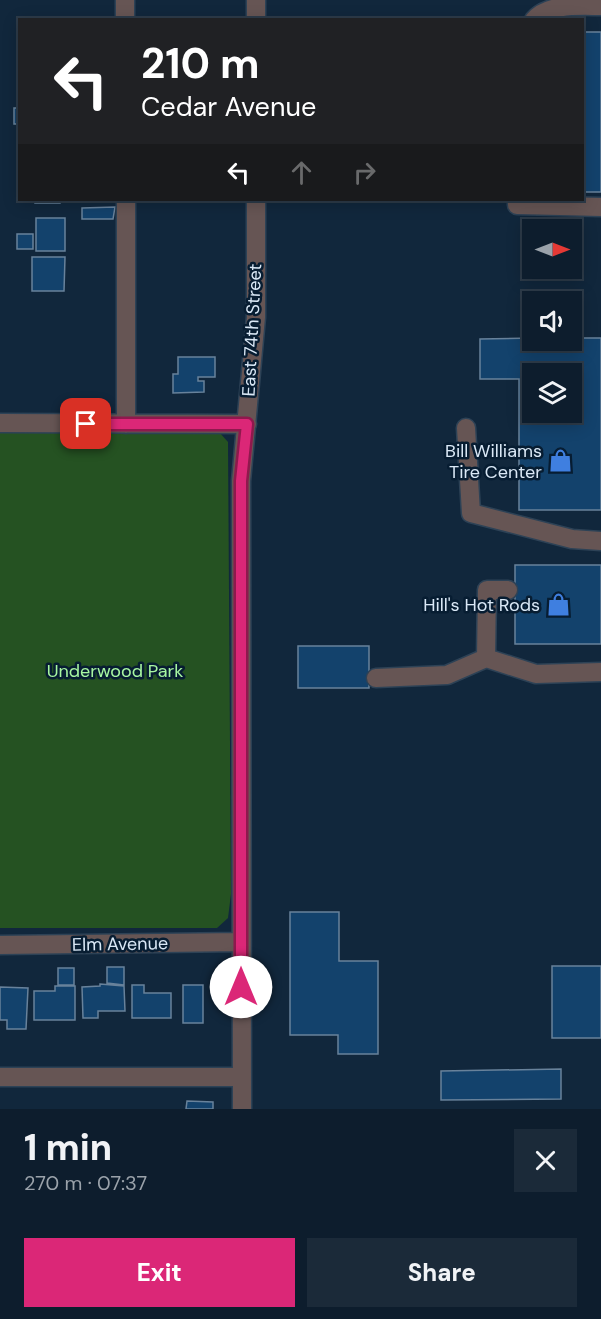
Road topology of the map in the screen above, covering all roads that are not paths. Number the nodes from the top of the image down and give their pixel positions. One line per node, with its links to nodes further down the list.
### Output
1 (125, 0): 4 (street)
2 (256, 0): 5 (street)
3 (601, 6): 6 (street)
4 (126, 18)
5 (256, 18)
6 (535, 18)
7 (126, 201): 12 (street)
8 (256, 201): 13 (street, East 74th Street)
9 (517, 201): 10 (street)
10 (601, 207)
11 (0, 423): 12 (street)
12 (126, 424): 13 (street)
13 (247, 424): 20 (street, East 74th Street)
14 (466, 428): 15 (street)
15 (601, 542)
16 (508, 590): 17 (street)
17 (486, 658): 18 (street); 19 (street)
18 (601, 672)
19 (376, 678)
20 (240, 942): 21 (street, Elm Avenue); 23 (street, East 74th Street)
21 (0, 945)
22 (0, 1077): 23 (street)
23 (242, 1077): 24 (street, East 74th Street)
24 (242, 1109)

